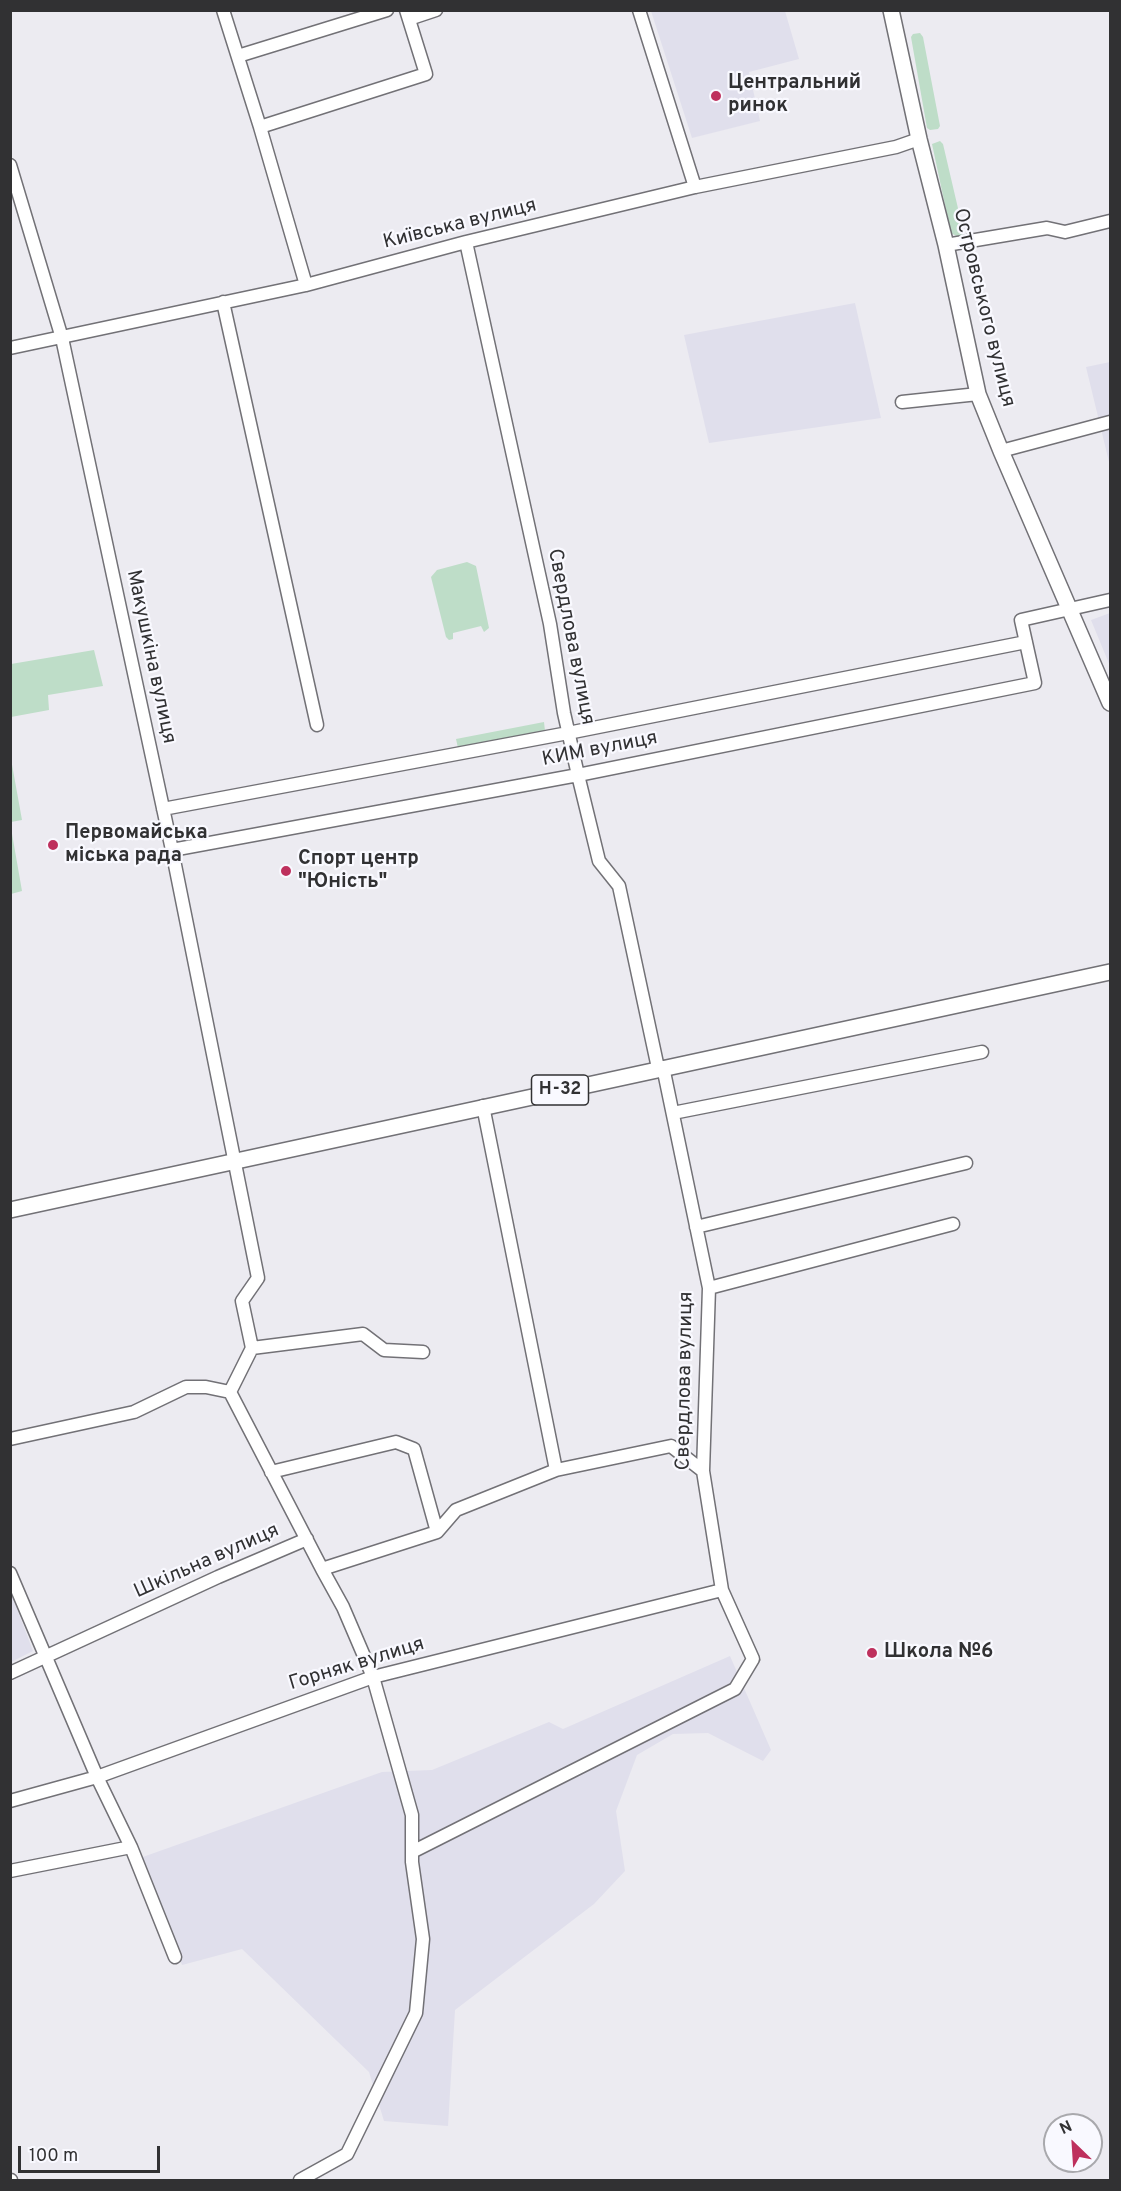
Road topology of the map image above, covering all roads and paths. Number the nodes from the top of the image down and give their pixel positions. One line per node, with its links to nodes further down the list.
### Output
1 (223, 10): 7 (street)
2 (387, 10): 7 (street)
3 (436, 10): 6 (street)
4 (639, 10): 11 (street)
5 (891, 10): 9 (main road, Островського вулиця)
6 (407, 15): 8 (street)
7 (238, 56): 8 (street)
8 (260, 128): 15 (street)
9 (919, 139): 11 (street, Київська вулиця); 14 (main road, Островського вулиця)
10 (10, 165): 17 (street, Макушкіна вулиця)
11 (695, 187): 13 (street, Київська вулиця)
12 (1110, 221): 14 (street)
13 (466, 242): 15 (street, Київська вулиця); 28 (street, Свердлова вулиця)
14 (946, 246): 19 (main road, Островського вулиця)
15 (306, 285): 16 (street, Київська вулиця)
16 (223, 302): 17 (street, Київська вулиця); 27 (street)
17 (62, 338): 18 (street, Київська вулиця); 30 (street, Макушкіна вулиця)
18 (10, 348)
19 (978, 394): 20 (street); 22 (main road, Островського вулиця)
20 (902, 402)
21 (1110, 422): 22 (street)
22 (1001, 451): 24 (main road, Островського вулиця)
23 (1110, 600): 24 (street)
24 (1071, 609): 25 (street); 26 (main road, Островського вулиця)
25 (1026, 642): 28 (street, КИМ вулиця); 29 (street, КИМ вулиця)
26 (1110, 703)
27 (317, 725)
28 (568, 733): 29 (street, Свердлова вулиця); 30 (street, КИМ вулиця)
29 (578, 775): 31 (street, КИМ вулиця); 34 (street, Свердлова вулиця)
30 (163, 809): 31 (street, Макушкіна вулиця)
31 (172, 850): 37 (street, Макушкіна вулиця)
32 (1110, 972): 34 (main road, Н-32)
33 (982, 1052): 36 (street)
34 (661, 1068): 35 (main road, Н-32); 36 (street, Свердлова вулиця)
35 (483, 1106): 37 (main road, Н-32); 47 (street)
36 (673, 1113): 41 (street, Свердлова вулиця)
37 (234, 1161): 39 (main road, Н-32); 43 (street, Макушкіна вулиця)
38 (966, 1163): 41 (street)
39 (10, 1210)
40 (952, 1224): 42 (street)
41 (696, 1227): 42 (street, Свердлова вулиця)
42 (709, 1288): 48 (street, Свердлова вулиця)
43 (252, 1348): 44 (street); 45 (street)
44 (423, 1352)
45 (230, 1392): 46 (street); 49 (street)
46 (10, 1439)
47 (556, 1470): 48 (street); 50 (street)
48 (703, 1471): 54 (street, Свердлова вулиця)
49 (271, 1472): 50 (street); 51 (street)
50 (437, 1532): 52 (street)
51 (307, 1539): 52 (street, Шкільна вулиця); 55 (street, Шкільна вулиця)
52 (322, 1569): 57 (street, Шкільна вулиця)
53 (10, 1573): 55 (street)
54 (722, 1590): 57 (street, Горняк вулиця); 61 (street, Свердлова вулиця)
55 (46, 1657): 56 (street, Шкільна вулиця); 58 (street)
56 (10, 1673)
57 (373, 1677): 58 (street, Горняк вулиця); 61 (street, Шкільна вулиця)
58 (96, 1777): 59 (street, Горняк вулиця); 60 (street)
59 (10, 1801)
60 (131, 1847): 62 (street); 63 (street)
61 (412, 1852): 64 (street, Шкільна вулиця)
62 (10, 1871)
63 (175, 1957)
64 (300, 2181)

